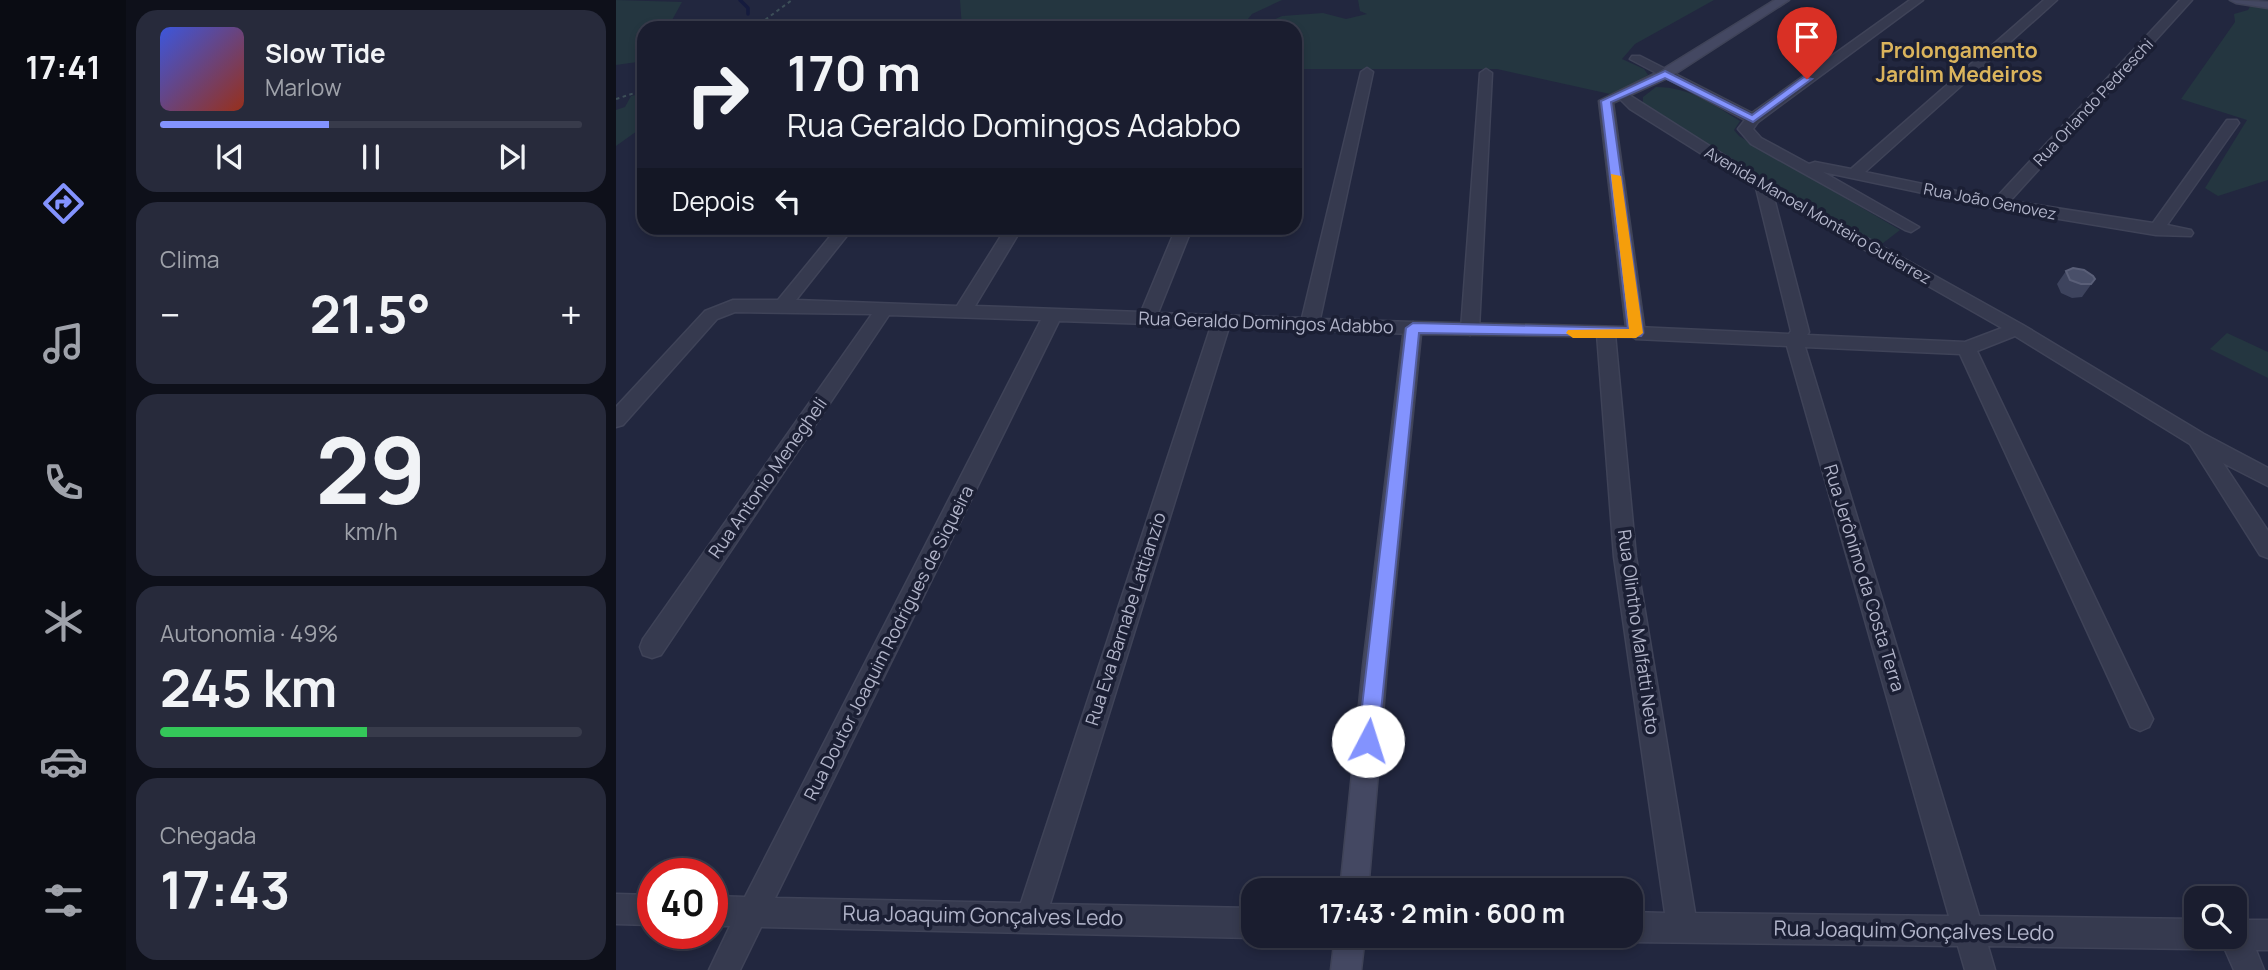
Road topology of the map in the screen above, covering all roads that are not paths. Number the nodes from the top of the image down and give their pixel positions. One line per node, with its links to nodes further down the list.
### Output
1 (1783, 0): 10 (street)
2 (1917, 0): 12 (street)
3 (2051, 0): 15 (street)
4 (2186, 0): 17 (street, Rua Orlando Pedreschi)
5 (2236, 0): 6 (street)
6 (2268, 5)
7 (1636, 59): 10 (street)
8 (1367, 72): 30 (street)
9 (1486, 73): 32 (street)
10 (1665, 74): 11 (street); 12 (street)
11 (1623, 95): 16 (street, Avenida Manoel Monteiro Gutierrez); 34 (street)
12 (1753, 119): 14 (street)
13 (2232, 123): 19 (street)
14 (1796, 163): 15 (street, Rua João Genovez); 18 (street)
15 (1854, 174): 17 (street, Rua João Genovez)
16 (1763, 186): 33 (street, Avenida Manoel Monteiro Gutierrez); 36 (street, Rua Jerônimo da Costa Terra)
17 (1999, 204): 19 (street, Rua João Genovez)
18 (1911, 227)
19 (2155, 230): 20 (street, Rua João Genovez)
20 (2185, 233)
21 (839, 235): 24 (street)
22 (1010, 235): 26 (street)
23 (1181, 235): 28 (street)
24 (783, 305): 25 (street, Rua Geraldo Domingos Adabbo); 38 (street, Rua Geraldo Domingos Adabbo)
25 (884, 309): 26 (street, Rua Geraldo Domingos Adabbo); 42 (street, Rua Antonio Menegheli)
26 (963, 311): 27 (street, Rua Geraldo Domingos Adabbo)
27 (1052, 316): 28 (street, Rua Geraldo Domingos Adabbo); 48 (street, Rua Doutor Joaquim Rodrigues de Siqueira)
28 (1147, 318): 29 (street, Rua Geraldo Domingos Adabbo)
29 (1222, 321): 30 (street, Rua Geraldo Domingos Adabbo); 49 (street, Rua Eva Barnabe Lattianzio)
30 (1310, 324): 31 (street, Rua Geraldo Domingos Adabbo)
31 (1413, 328): 32 (street, Rua Geraldo Domingos Adabbo); 44 (street)
32 (1470, 329): 35 (street, Rua Geraldo Domingos Adabbo)
33 (2017, 329): 37 (street); 39 (street, Avenida Manoel Monteiro Gutierrez)
34 (1636, 333): 35 (street, Rua Geraldo Domingos Adabbo); 36 (street, Rua Geraldo Domingos Adabbo)
35 (1606, 334): 52 (street, Rua Olintho Malfatti Neto)
36 (1794, 340): 37 (street, Rua Geraldo Domingos Adabbo); 53 (street, Rua Jerônimo da Costa Terra)
37 (1966, 348): 43 (street)
38 (616, 420)
39 (2197, 439): 40 (street, Avenida Manoel Monteiro Gutierrez); 41 (street)
40 (2268, 478)
41 (2268, 549)
42 (652, 647)
43 (2140, 719)
44 (1355, 878)
45 (616, 909): 46 (street)
46 (637, 910)
47 (728, 911): 48 (street, Rua Joaquim Gonçalves Ledo)
48 (754, 912): 49 (street, Rua Joaquim Gonçalves Ledo); 59 (street, Rua Doutor Joaquim Rodrigues de Siqueira)
49 (1031, 916): 50 (street, Rua Joaquim Gonçalves Ledo)
50 (1241, 922)
51 (1643, 927): 52 (street, Rua Joaquim Gonçalves Ledo)
52 (1682, 927): 53 (street, Rua Joaquim Gonçalves Ledo)
53 (1969, 931): 54 (street, Rua Joaquim Gonçalves Ledo); 61 (street, Rua Jerônimo da Costa Terra)
54 (2184, 934)
55 (2247, 935): 56 (street)
56 (2268, 936)
57 (1349, 948): 60 (street)
58 (2241, 949): 62 (street)
59 (724, 970)
60 (1346, 970)
61 (1980, 970)
62 (2249, 970)

